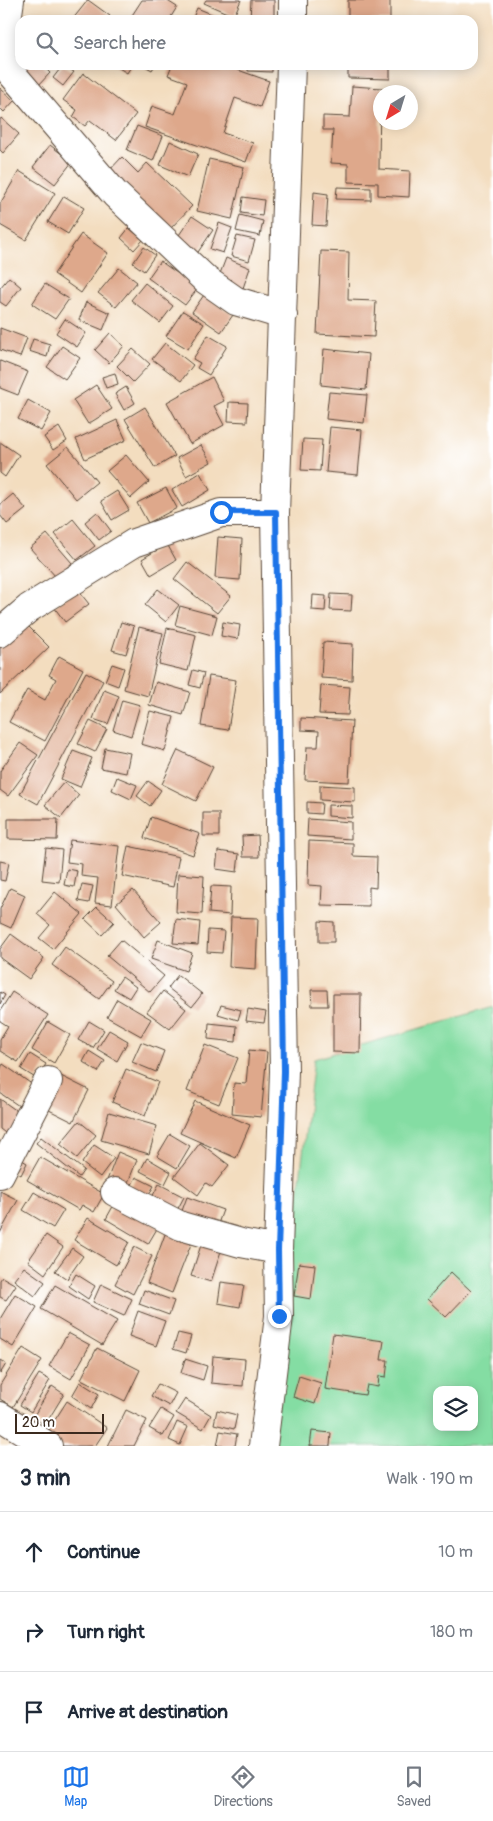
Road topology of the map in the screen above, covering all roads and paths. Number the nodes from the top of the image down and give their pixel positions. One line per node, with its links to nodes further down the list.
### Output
1 (10, 0): 4 (street)
2 (294, 0): 3 (street)
3 (293, 15)
4 (1, 61): 6 (street)
5 (291, 70): 6 (street)
6 (283, 315): 7 (street)
7 (276, 512): 8 (street); 13 (street)
8 (0, 633)
9 (48, 1081): 10 (street)
10 (8, 1140): 11 (street)
11 (0, 1174)
12 (115, 1192): 13 (street)
13 (278, 1250): 16 (street)
14 (0, 1416): 15 (street)
15 (48, 1446)
16 (263, 1446)

